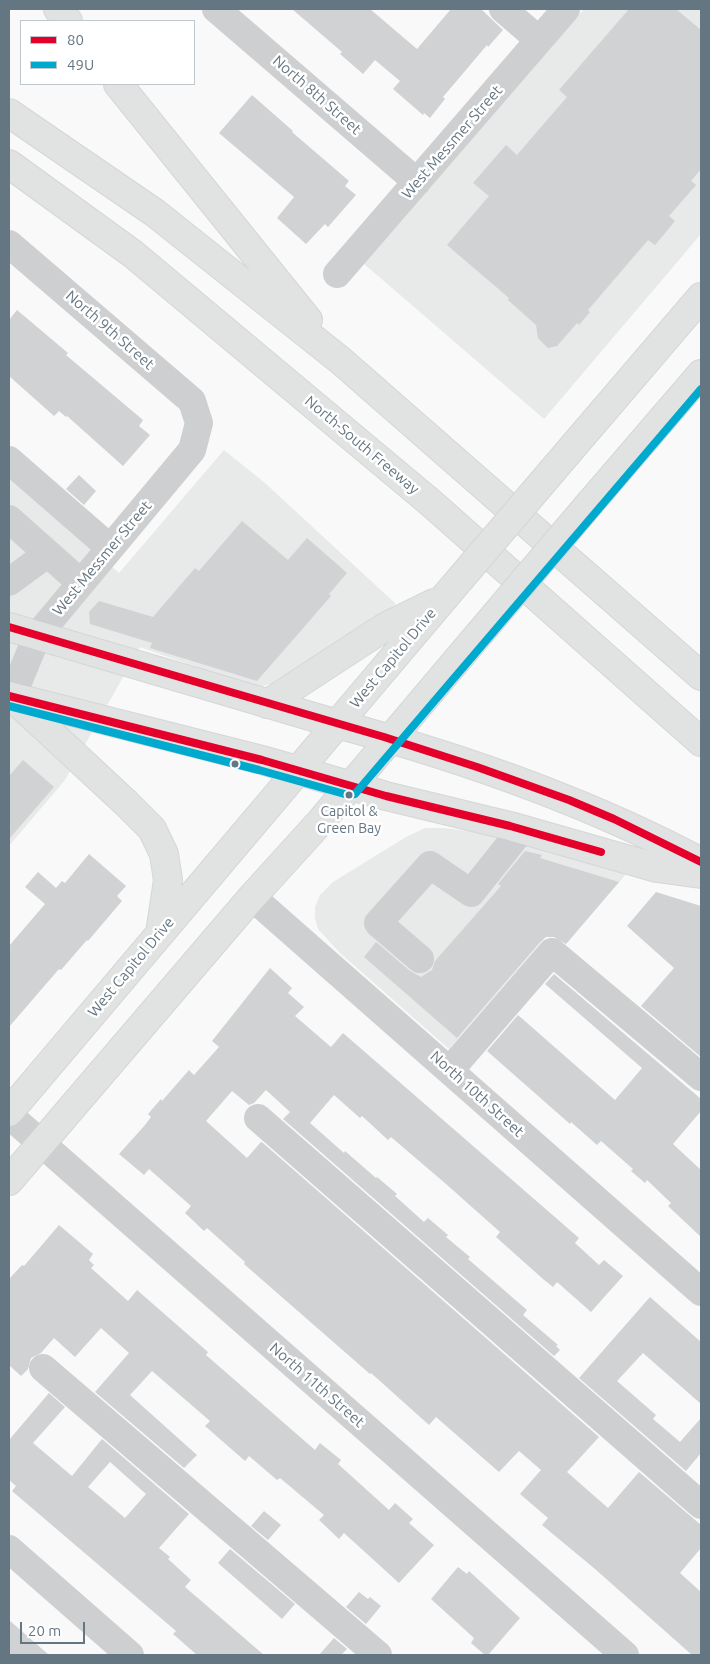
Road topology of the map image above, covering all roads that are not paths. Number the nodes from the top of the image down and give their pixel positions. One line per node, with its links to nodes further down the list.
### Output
1 (58, 9): 5 (main road)
2 (216, 9): 10 (street, North 8th Street)
3 (503, 9): 6 (street)
4 (566, 9): 6 (street, West Messmer Street)
5 (67, 20)
6 (539, 40): 10 (street, West Messmer Street)
7 (119, 85): 14 (main road)
8 (9, 113): 14 (main road)
9 (9, 164): 31 (main road, North-South Freeway)
10 (417, 182): 12 (street, West Messmer Street)
11 (9, 244): 16 (street, North 9th Street)
12 (337, 274)
13 (701, 297): 23 (main road, West Capitol Drive, bridge)
14 (340, 360): 26 (main road)
15 (701, 374): 30 (main road, bridge)
16 (199, 423): 19 (street, West Messmer Street)
17 (9, 460): 19 (street)
18 (9, 519): 20 (street)
19 (110, 548): 22 (street, West Messmer Street)
20 (47, 554): 21 (street); 22 (street)
21 (9, 582)
22 (81, 583): 25 (street, West Messmer Street)
23 (444, 598): 28 (main road); 29 (main road, West Capitol Drive)
24 (9, 627): 25 (main road)
25 (37, 636): 27 (street, West Messmer Street); 28 (main road)
26 (701, 676)
27 (10, 697): 32 (main road); 38 (main road)
28 (267, 704): 29 (main road)
29 (337, 724): 30 (main road); 32 (main road, West Capitol Drive)
30 (391, 738): 33 (main road); 35 (main road)
31 (701, 742)
32 (299, 770): 33 (main road); 38 (main road, West Capitol Drive)
33 (351, 785): 34 (main road); 37 (main road)
34 (522, 829): 36 (main road); 39 (street)
35 (701, 862)
36 (701, 874)
37 (252, 897): 40 (street, North 10th Street); 44 (main road)
38 (160, 933): 42 (main road, West Capitol Drive)
39 (420, 959)
40 (450, 1070): 41 (street); 46 (street, North 10th Street)
41 (701, 1078)
42 (9, 1114): 44 (street, North 11th Street)
43 (258, 1118): 48 (street)
44 (42, 1144): 45 (main road); 52 (street, North 11th Street)
45 (9, 1181)
46 (701, 1292)
47 (43, 1368): 51 (street)
48 (701, 1505)
49 (9, 1549): 50 (street)
50 (130, 1655)
51 (378, 1655)
52 (625, 1655)

